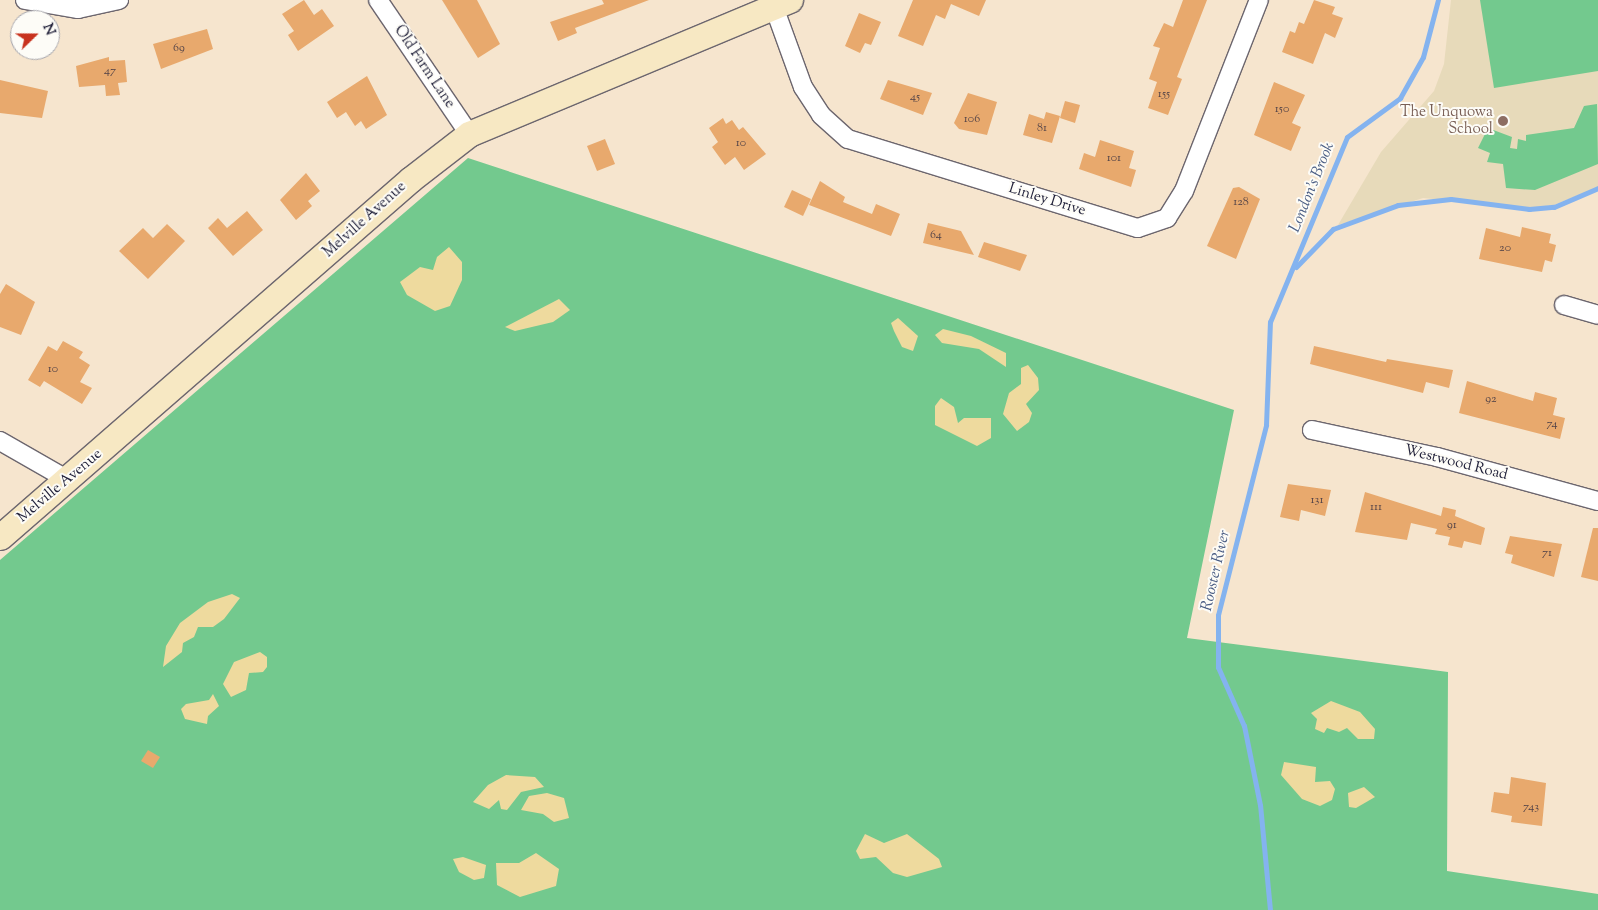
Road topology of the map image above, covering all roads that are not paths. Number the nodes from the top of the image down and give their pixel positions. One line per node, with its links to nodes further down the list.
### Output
1 (25, 0): 2 (street)
2 (119, 0)
3 (378, 0): 6 (street, Old Farm Lane)
4 (1259, 0): 5 (street, Linley Drive)
5 (782, 4): 6 (street, Melville Avenue)
6 (469, 134): 11 (street, Melville Avenue)
7 (1564, 305): 8 (street)
8 (1598, 315)
9 (1312, 430): 12 (street, Westwood Road)
10 (0, 441): 11 (street)
11 (68, 480): 13 (street, Melville Avenue)
12 (1598, 501)
13 (0, 537)

